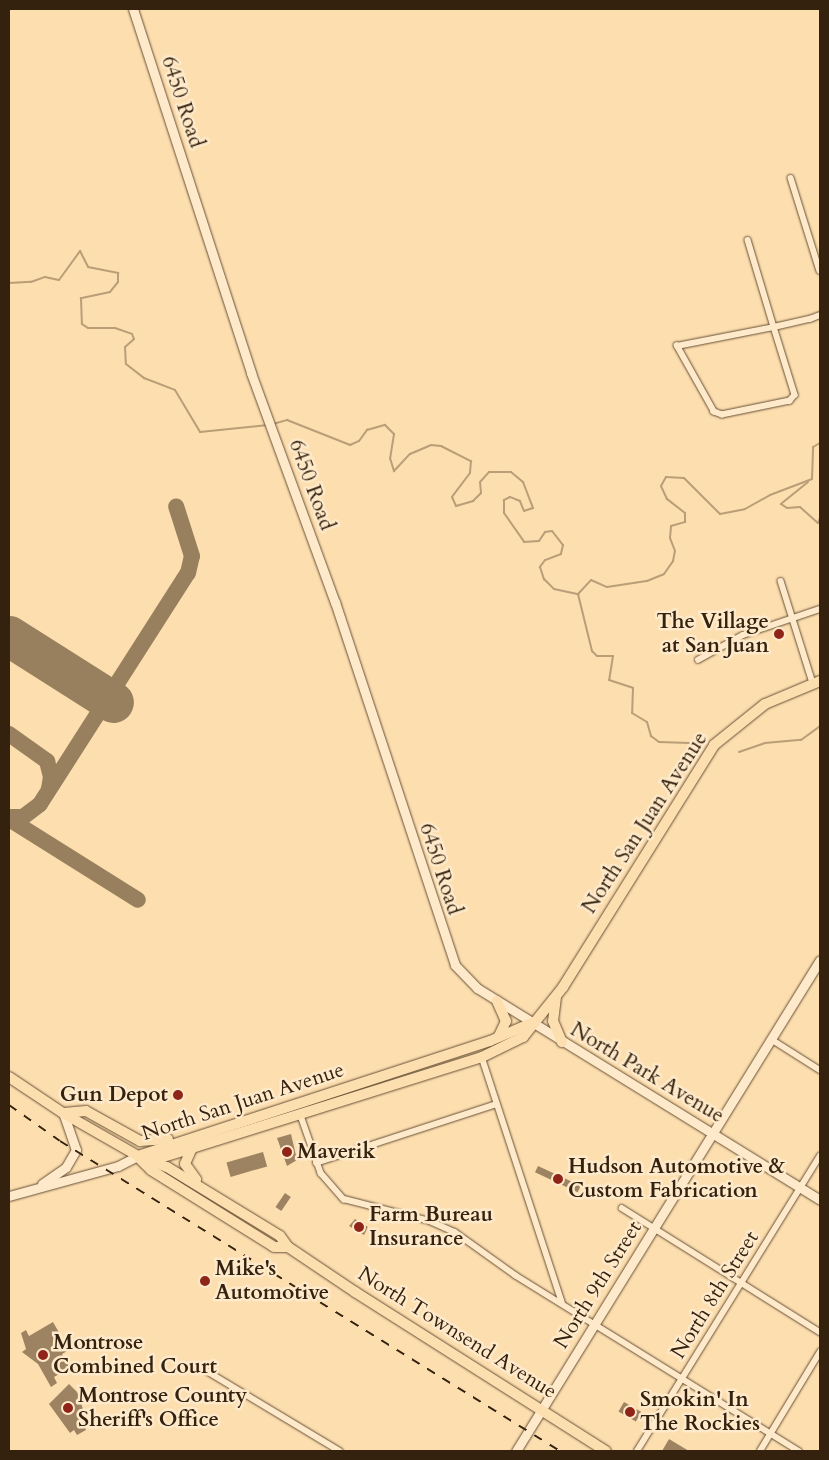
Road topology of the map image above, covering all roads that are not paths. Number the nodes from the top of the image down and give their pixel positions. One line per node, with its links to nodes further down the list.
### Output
1 (133, 9): 13 (street, 6450 Road)
2 (791, 178): 4 (street)
3 (748, 240): 6 (street)
4 (820, 271)
5 (820, 315): 6 (street)
6 (774, 327): 6 (street)
7 (781, 581): 9 (street)
8 (820, 610): 9 (street)
9 (792, 617): 10 (street); 11 (street)
10 (698, 660)
11 (817, 682): 14 (highway, North San Juan Avenue)
12 (820, 960): 18 (street, North 9th Street)
13 (458, 972): 15 (street, North Park Avenue)
14 (556, 996): 16 (highway, North San Juan Avenue); 19 (highway)
15 (497, 1001): 16 (street, North Park Avenue); 17 (highway)
16 (534, 1022): 17 (highway, North San Juan Avenue); 19 (street, North Park Avenue); 20 (highway, North San Juan Avenue)
17 (496, 1038): 26 (highway, North San Juan Avenue)
18 (771, 1040): 21 (street); 27 (street, North 9th Street)
19 (562, 1042): 27 (street, North Park Avenue)
20 (482, 1057): 23 (street); 25 (highway, North San Juan Avenue)
21 (820, 1070)
22 (9, 1077): 24 (highway, North Townsend Avenue)
23 (497, 1104): 31 (street); 41 (street)
24 (63, 1113): 26 (highway); 29 (highway, North Townsend Avenue); 32 (street)
25 (300, 1113): 28 (highway, North San Juan Avenue); 31 (street)
26 (225, 1124): 29 (highway, North San Juan Avenue)
27 (712, 1133): 33 (street, North Park Avenue); 38 (street, North 9th Street)
28 (192, 1148): 29 (highway, North San Juan Avenue); 37 (highway)
29 (138, 1156): 32 (street); 37 (highway, North Townsend Avenue); 39 (highway, North Townsend Avenue)
30 (820, 1156): 33 (street, North 8th Street)
31 (316, 1163): 41 (street)
32 (38, 1188): 34 (street)
33 (800, 1188): 35 (street, North Park Avenue); 40 (street, North 8th Street)
34 (9, 1196)
35 (820, 1200)
36 (622, 1208): 38 (street)
37 (237, 1210): 39 (highway, North Townsend Avenue)
38 (654, 1228): 40 (street); 42 (street, North 9th Street)
39 (288, 1246): 47 (highway, North Townsend Avenue)
40 (741, 1283): 43 (street); 46 (street, North 8th Street)
41 (562, 1302): 42 (street)
42 (593, 1324): 46 (street); 47 (street, North 9th Street)
43 (820, 1332)
44 (820, 1352): 48 (street)
45 (200, 1367): 49 (street)
46 (682, 1379): 48 (street); 52 (street, North 8th Street)
47 (544, 1409): 50 (street, North 9th Street); 51 (highway, North Townsend Avenue)
48 (770, 1434): 53 (street); 54 (street)
49 (340, 1451)
50 (516, 1451)
51 (606, 1451)
52 (637, 1451)
53 (760, 1451)
54 (799, 1451)

